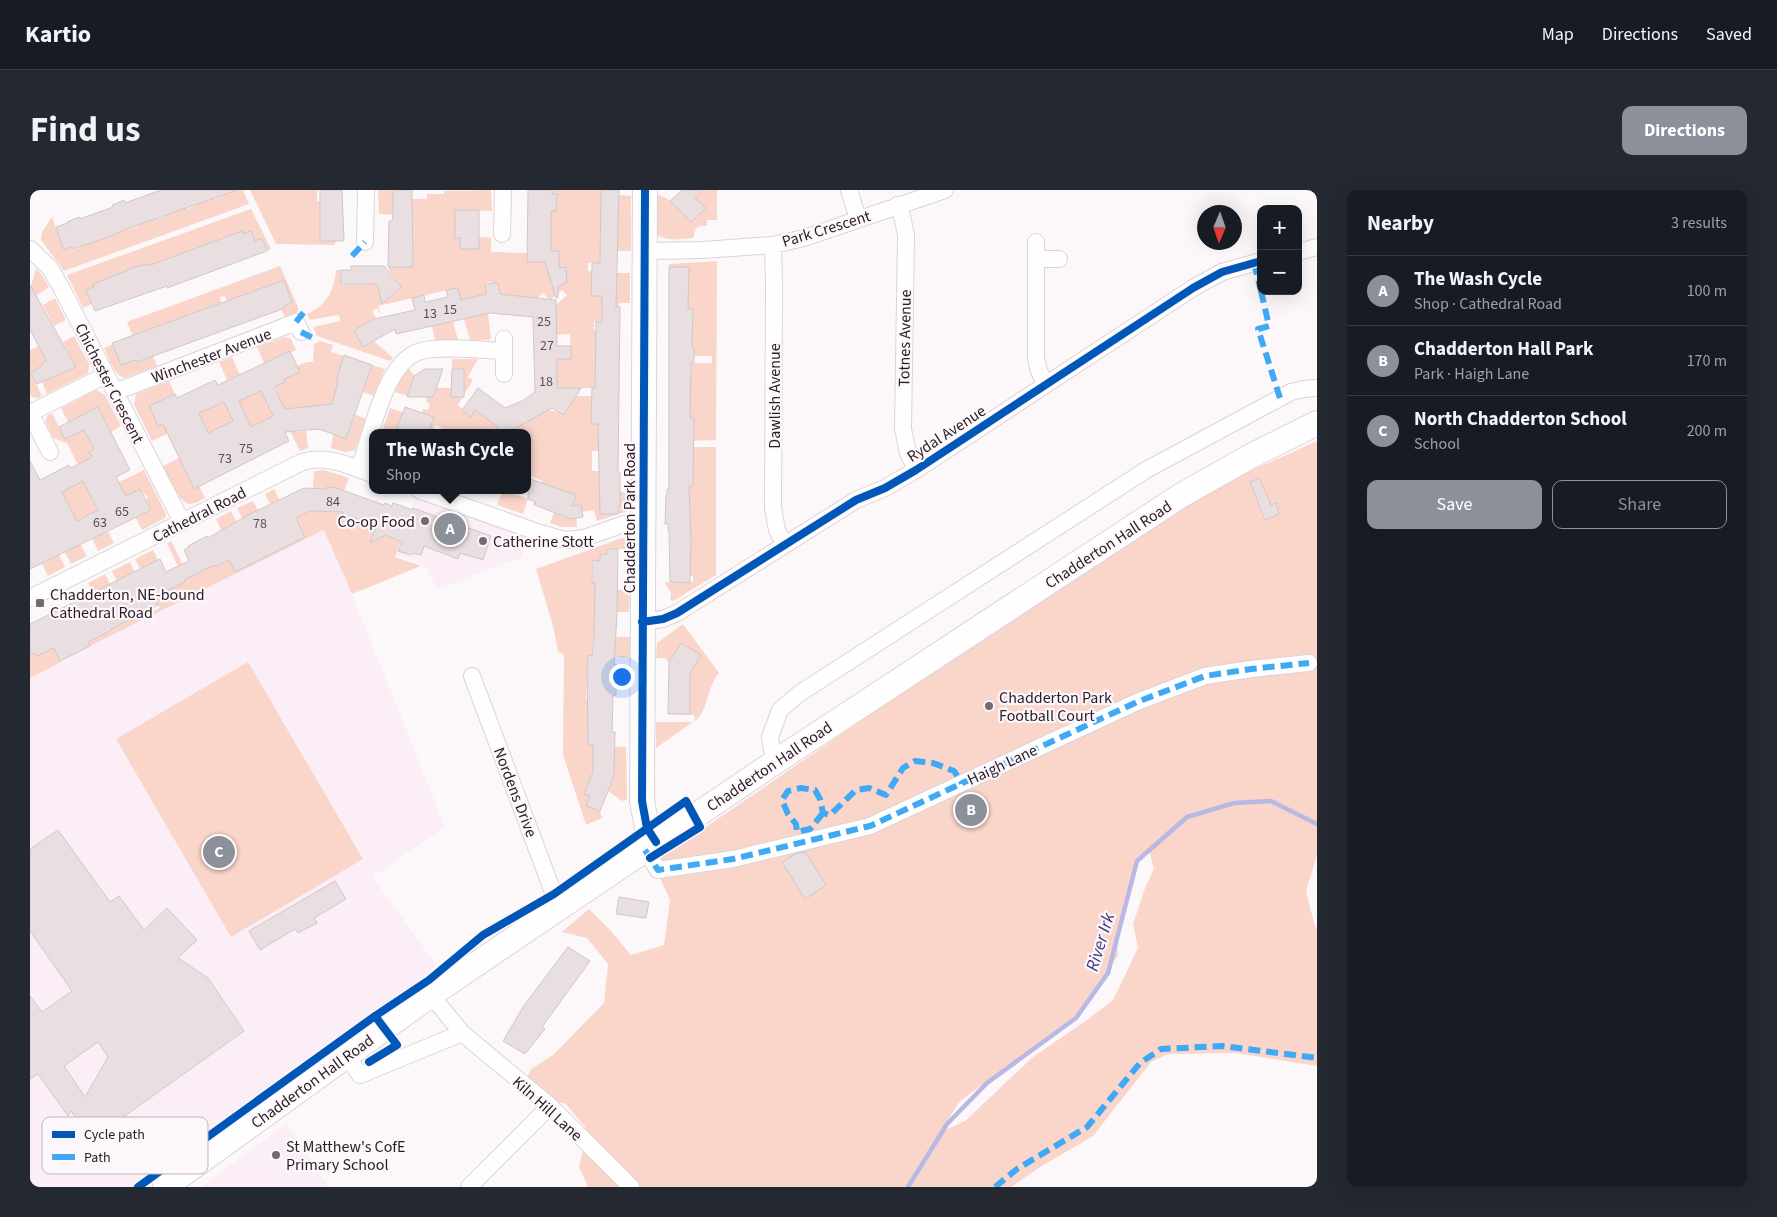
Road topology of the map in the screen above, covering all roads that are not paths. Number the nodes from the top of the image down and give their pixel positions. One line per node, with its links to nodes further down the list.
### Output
1 (366, 190): 9 (street)
2 (502, 190): 8 (street)
3 (644, 190): 13 (main road, Chadderton Park Road)
4 (849, 190): 7 (street)
5 (945, 190): 6 (street, Park Crescent)
6 (897, 205): 7 (street, Park Crescent); 28 (street, Totnes Avenue)
7 (858, 219): 10 (street, Park Crescent)
8 (502, 234)
9 (365, 242)
10 (773, 244): 13 (street, Park Crescent); 33 (street, Dawlish Avenue)
11 (1317, 247): 14 (street)
12 (30, 249): 19 (street, Chichester Crescent)
13 (645, 251): 32 (main road, Chadderton Park Road)
14 (1302, 251)
15 (1059, 259): 20 (street)
16 (1257, 262): 20 (street, Rydal Avenue)
17 (301, 332): 22 (street, Winchester Avenue)
18 (504, 374): 25 (street)
19 (106, 375): 22 (street, Chichester Crescent); 23 (street)
20 (1046, 384): 28 (street, Rydal Avenue)
21 (1317, 388): 38 (street)
22 (115, 392): 31 (street, Chichester Crescent)
23 (30, 413): 26 (street)
24 (1317, 423): 38 (main road, Chadderton Hall Road)
25 (376, 429)
26 (50, 452)
27 (369, 459): 29 (street)
28 (916, 470): 33 (street, Rydal Avenue)
29 (366, 472): 31 (street, Cathedral Road)
30 (430, 494): 32 (street)
31 (182, 522): 34 (street, Cathedral Road)
32 (643, 523): 35 (main road, Chadderton Park Road)
33 (785, 545): 35 (street, Rydal Avenue)
34 (30, 598)
35 (642, 622): 39 (main road, Chadderton Park Road)
36 (1309, 663): 39 (street, Haigh Lane)
37 (472, 676): 40 (street, Nordens Drive)
38 (778, 760): 39 (main road, Chadderton Hall Road)
39 (650, 846): 40 (main road, Chadderton Hall Road)
40 (559, 908): 41 (main road, Chadderton Hall Road)
41 (431, 995): 42 (street, Kiln Hill Lane); 43 (main road, Chadderton Hall Road)
42 (462, 1033): 43 (street); 44 (street, Kiln Hill Lane)
43 (346, 1056): 45 (main road, Chadderton Hall Road)
44 (550, 1106): 48 (street); 49 (street, Kiln Hill Lane)
45 (208, 1156)
46 (183, 1174): 47 (main road, Chadderton Hall Road)
47 (165, 1187)
48 (469, 1187)
49 (631, 1187)

